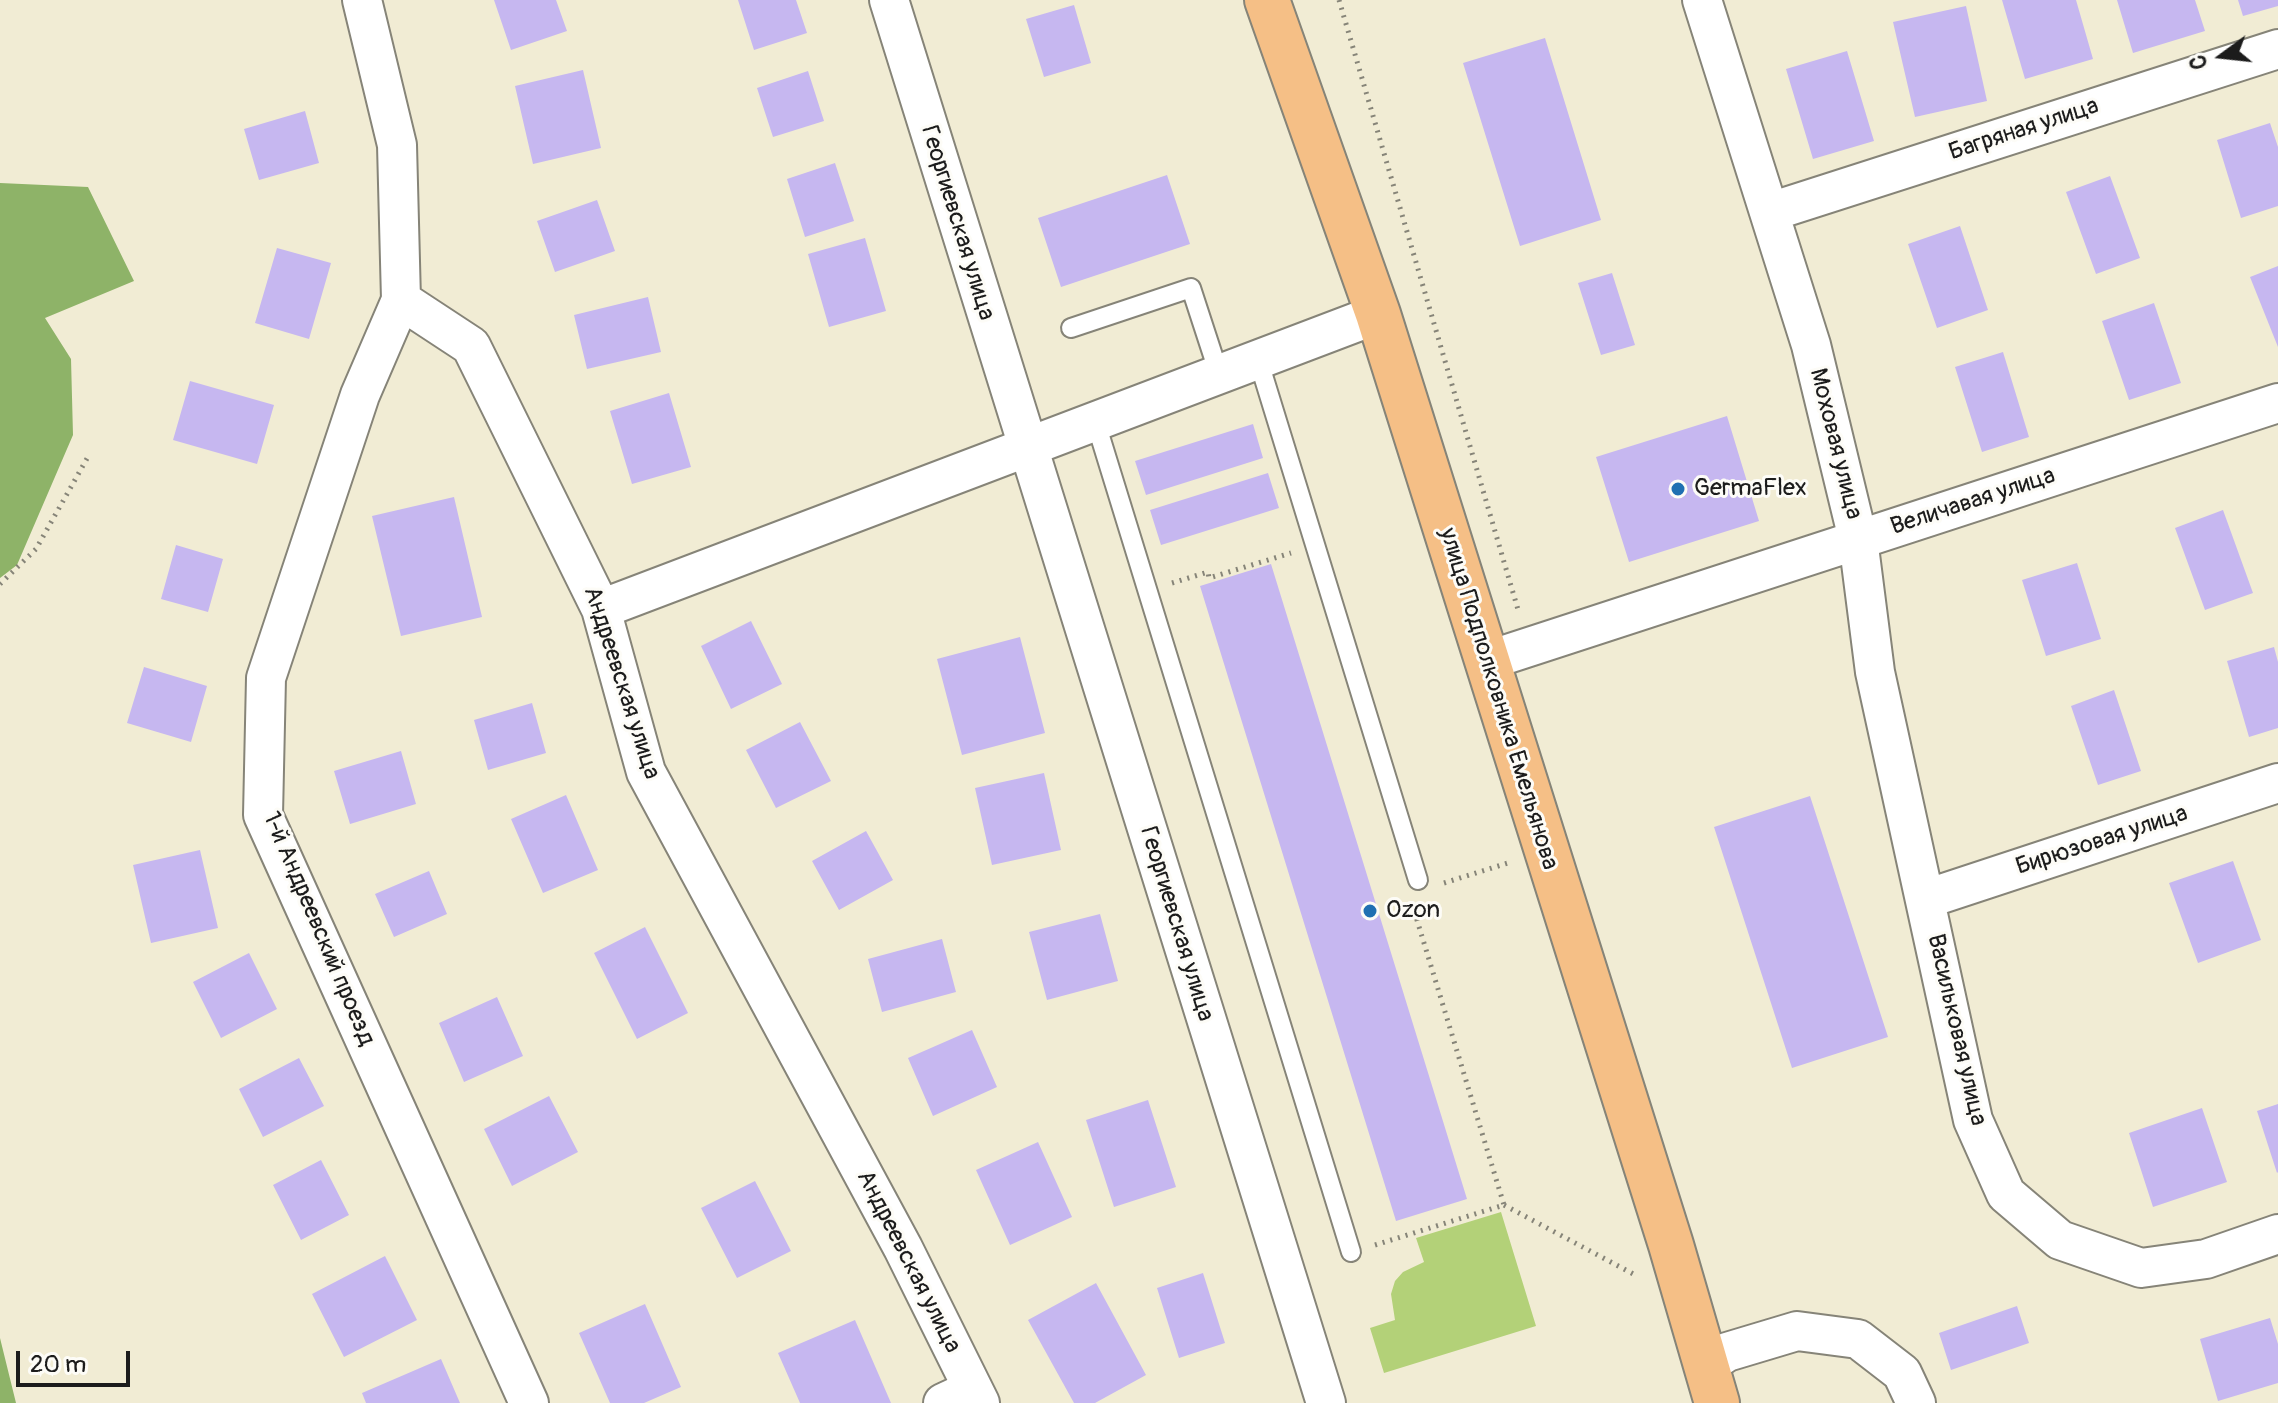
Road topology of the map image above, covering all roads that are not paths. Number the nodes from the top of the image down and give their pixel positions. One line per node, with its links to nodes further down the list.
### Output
1 (362, 0): 7 (street)
2 (889, 0): 14 (street, Георгиевская улица)
3 (1267, 0): 8 (main road, улица Подполковника Емельянова)
4 (1702, 0): 6 (street, Моховая улица)
5 (2278, 49): 6 (street, Багряная улица)
6 (1770, 212): 15 (street, Моховая улица)
7 (401, 300): 16 (street, Андреевская улица); 25 (street, 1-й Андреевский проезд)
8 (1378, 314): 10 (street); 17 (main road, улица Подполковника Емельянова)
9 (1071, 328): 11 (lane)
10 (1258, 359): 11 (street); 19 (lane)
11 (1219, 374): 13 (street)
12 (2278, 403): 15 (street, Величавая улица)
13 (1095, 420): 14 (street); 22 (lane)
14 (1026, 446): 16 (street); 26 (street, Георгиевская улица)
15 (1858, 539): 17 (street, Величавая улица); 20 (street, Моховая улица)
16 (601, 609): 24 (street, Андреевская улица)
17 (1486, 661): 23 (main road, улица Подполковника Емельянова)
18 (2278, 783): 20 (street, Бирюзовая улица)
19 (1420, 885)
20 (1926, 899): 21 (street, Васильковая улица)
21 (2278, 1234)
22 (1351, 1252)
23 (1712, 1384): 27 (street)
24 (966, 1398)
25 (529, 1403)
26 (1326, 1403)
27 (1916, 1403)

